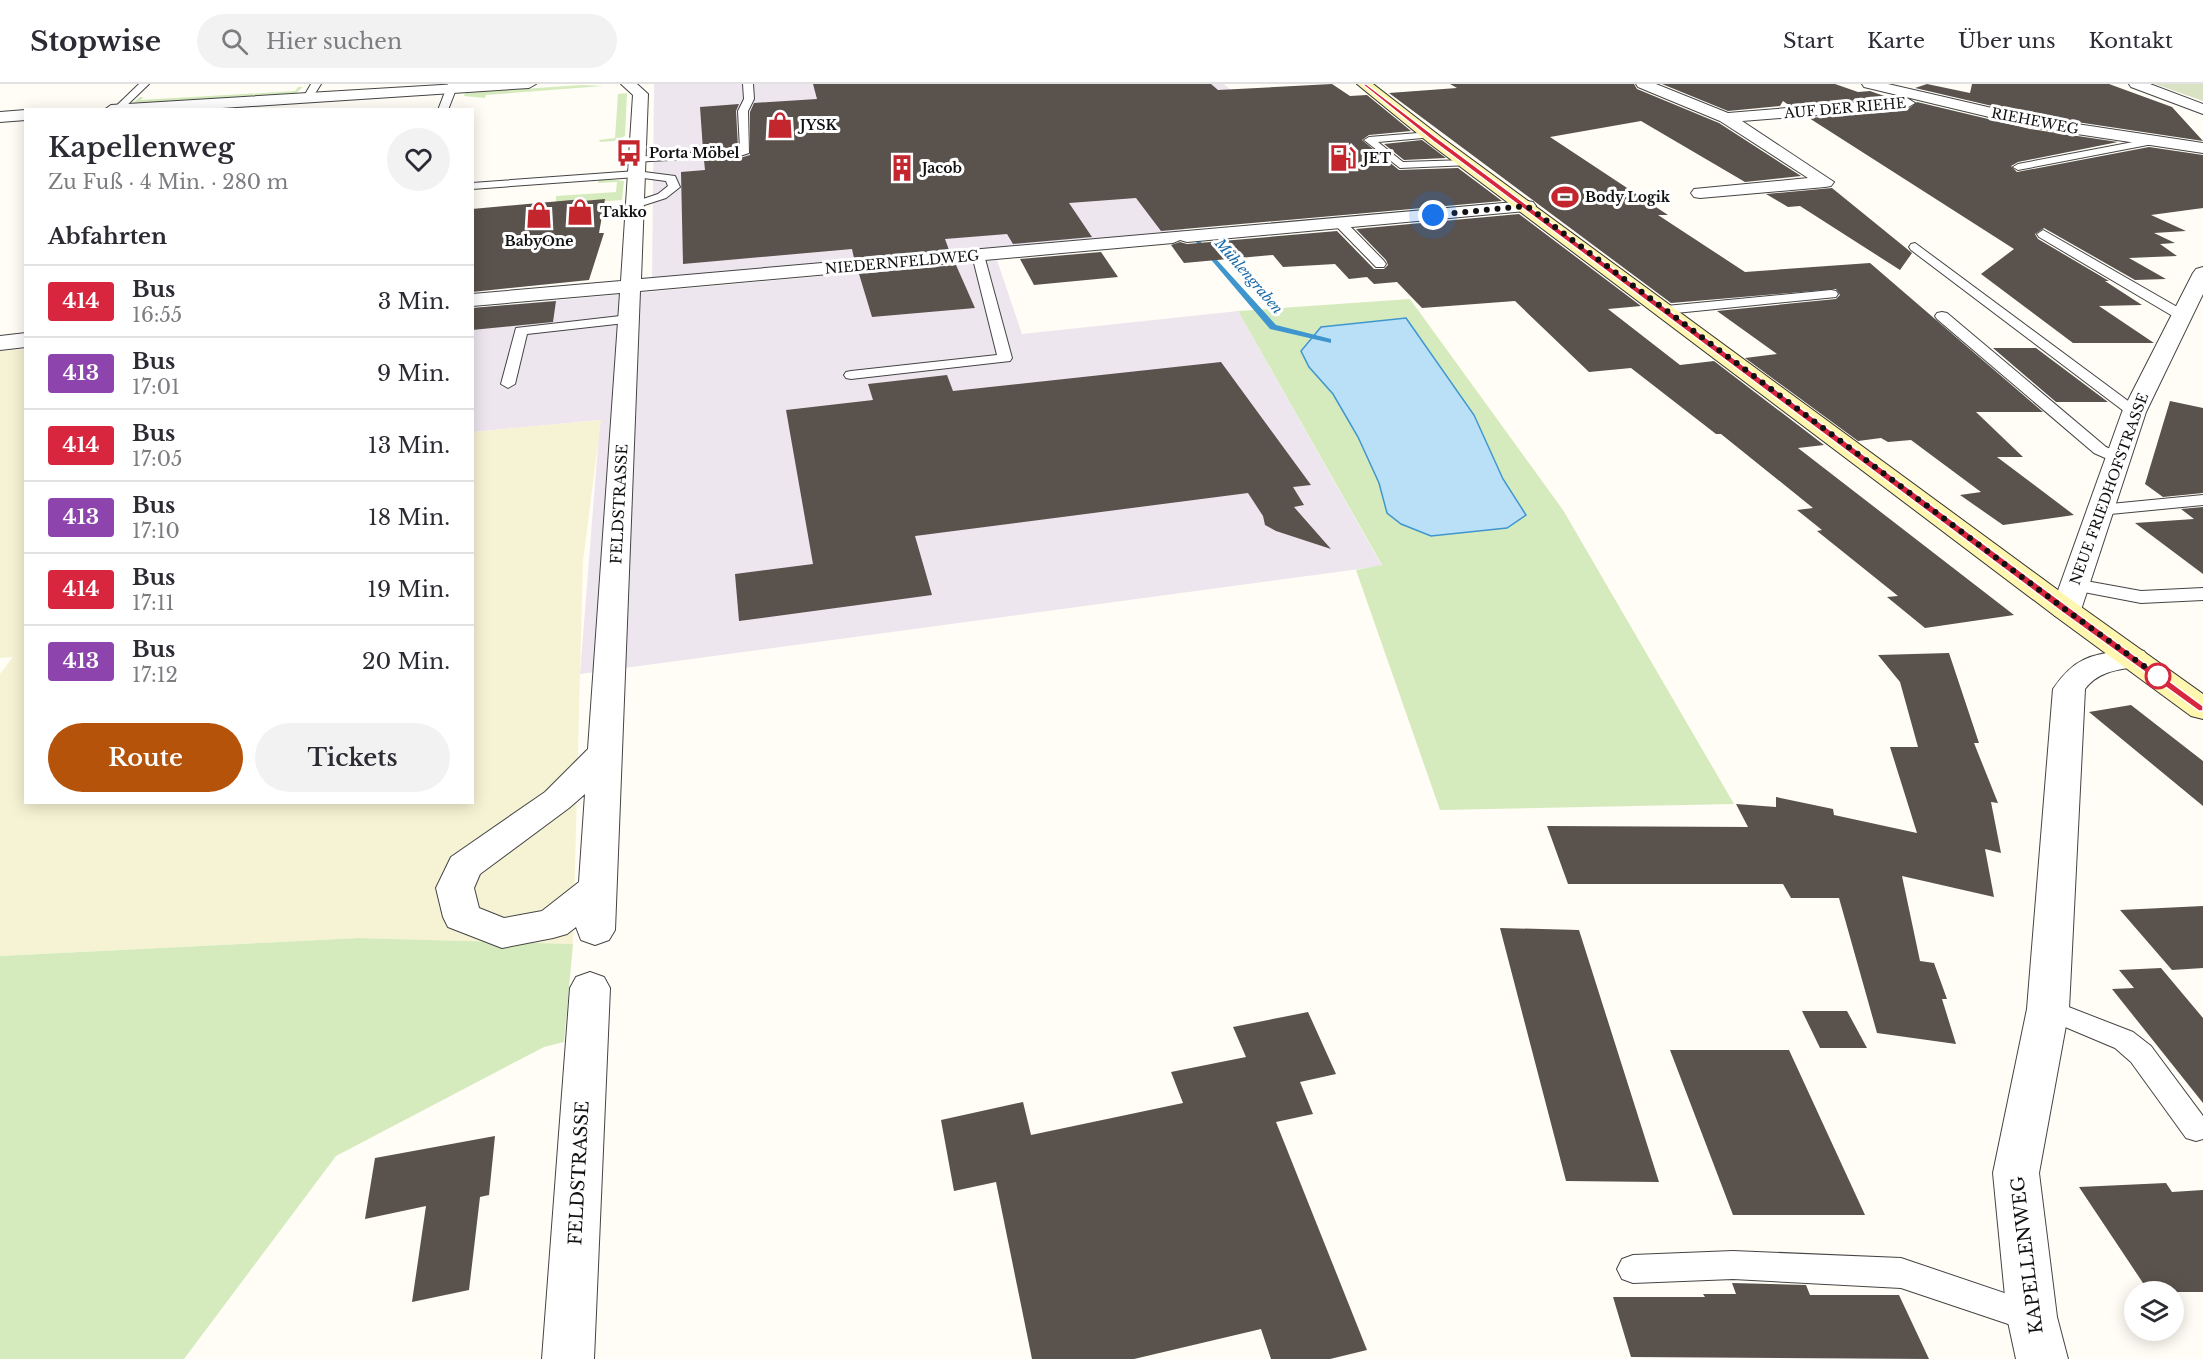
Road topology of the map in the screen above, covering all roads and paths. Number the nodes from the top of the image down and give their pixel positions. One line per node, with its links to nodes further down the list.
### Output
1 (144, 84): 13 (lane)
2 (529, 84): 10 (street)
3 (628, 84): 25 (street, FELDSTRASSE)
4 (748, 84): 25 (lane)
5 (1364, 84): 21 (main road)
6 (1642, 84): 20 (street, AUF DER RIEHE)
7 (1671, 84): 18 (street, AUF DER RIEHE)
8 (1869, 84): 12 (street, RIEHEWEG)
9 (2136, 84): 16 (street)
10 (452, 87): 11 (street); 15 (lane)
11 (312, 91): 14 (street)
12 (1939, 100): 18 (street, AUF DER RIEHE); 22 (street, RIEHEWEG)
13 (118, 108)
14 (128, 108)
15 (444, 108)
16 (2203, 109)
17 (24, 115): 19 (street)
18 (1750, 115): 20 (street, AUF DER RIEHE)
19 (0, 117)
20 (1726, 118): 28 (street)
21 (1430, 135): 24 (main road); 24 (lane)
22 (2154, 141): 23 (street, RIEHEWEG); 26 (lane)
23 (2203, 148)
24 (1467, 163): 30 (main road)
25 (637, 167): 27 (lane); 29 (street, FELDSTRASSE); 29 (lane)
26 (2018, 167)
27 (474, 186)
28 (1700, 193)
29 (635, 205): 37 (street, FELDSTRASSE)
30 (1527, 206): 31 (street, NIEDERNFELDWEG); 40 (main road)
31 (1340, 223): 34 (street, NIEDERNFELDWEG); 35 (lane)
32 (2043, 234): 41 (lane)
33 (1915, 247): 48 (lane)
34 (978, 255): 37 (street, NIEDERNFELDWEG); 46 (lane)
35 (1380, 264)
36 (2203, 273): 41 (street, NEUE FRIEDHOFSTRASSE)
37 (631, 286): 39 (street, NIEDERNFELDWEG); 43 (street, FELDSTRASSE)
38 (1831, 294): 40 (lane)
39 (474, 300)
40 (1666, 310): 54 (main road)
41 (2181, 315): 48 (street, NEUE FRIEDHOFSTRASSE)
42 (1942, 316): 49 (lane)
43 (629, 319): 47 (lane); 57 (street, FELDSTRASSE)
44 (24, 340): 45 (street)
45 (0, 343)
46 (851, 375)
47 (508, 384)
48 (2134, 412): 49 (street, NEUE FRIEDHOFSTRASSE)
49 (2118, 458): 51 (street, NEUE FRIEDHOFSTRASSE)
50 (2203, 500): 51 (lane)
51 (2100, 510): 52 (street, NEUE FRIEDHOFSTRASSE)
52 (2075, 585): 53 (lane); 54 (street, NEUE FRIEDHOFSTRASSE)
53 (2203, 594)
54 (2066, 610): 55 (main road)
55 (2133, 658): 56 (main road); 61 (street, KAPELLENWEG)
56 (2203, 709)
57 (606, 750): 58 (street, FELDSTRASSE); 58 (street)
58 (597, 888): 59 (street, FELDSTRASSE)
59 (595, 930)
60 (590, 988): 65 (street, FELDSTRASSE)
61 (2048, 1010): 62 (lane); 64 (street, KAPELLENWEG)
62 (2196, 1129)
63 (1633, 1269): 64 (lane)
64 (2031, 1317): 66 (street, KAPELLENWEG)
65 (568, 1359)
66 (2042, 1359)

